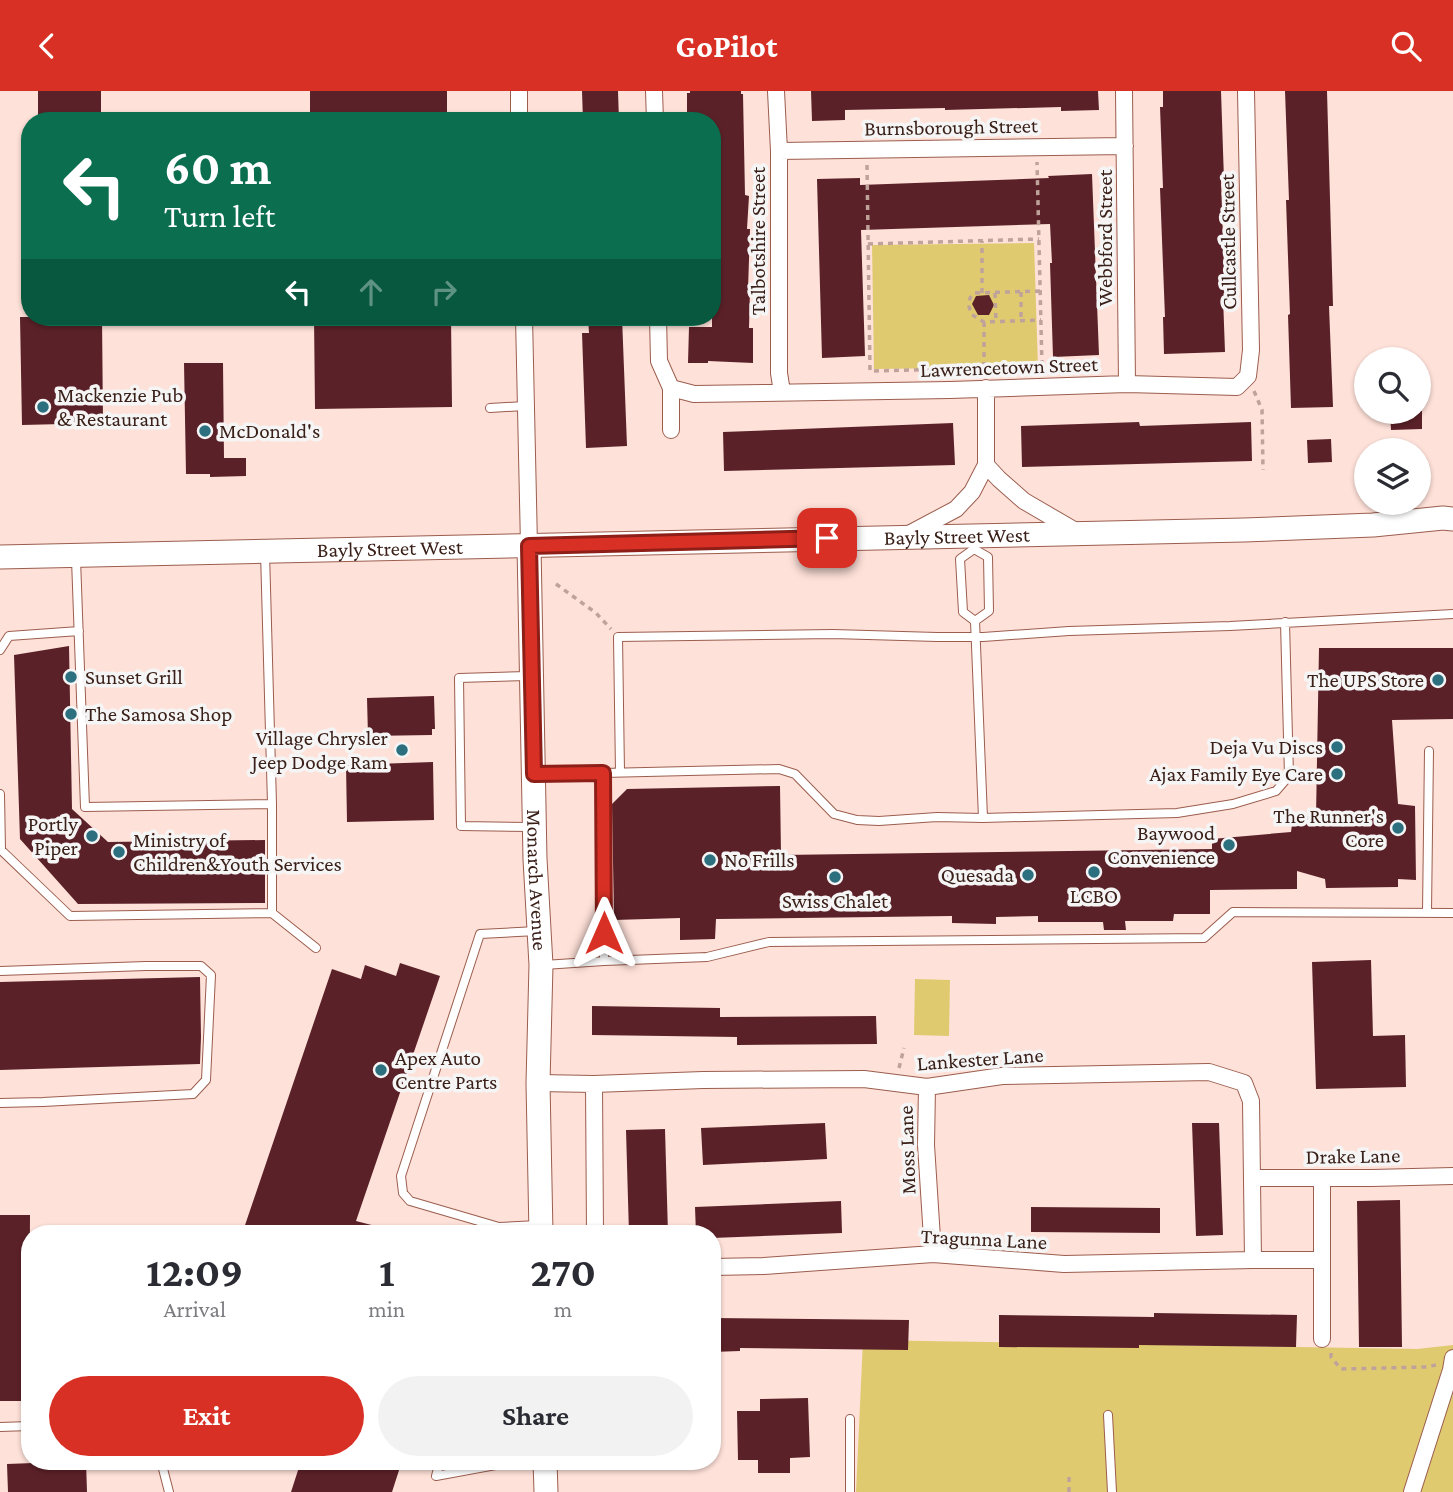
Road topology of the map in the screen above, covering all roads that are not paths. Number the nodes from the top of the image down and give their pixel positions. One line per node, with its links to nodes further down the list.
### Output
1 (519, 91): 6 (street)
2 (654, 91): 7 (street)
3 (776, 91): 9 (street, Talbotshire Street)
4 (1124, 91): 8 (street, Webbford Street)
5 (1246, 91): 12 (street, Cullcastle Street)
6 (520, 112)
7 (655, 112)
8 (1125, 146): 9 (street, Burnsborough Street); 13 (street, Webbford Street)
9 (779, 151): 16 (street, Talbotshire Street)
10 (524, 326): 17 (street, Monarch Avenue)
11 (658, 326): 14 (street)
12 (1243, 381): 13 (street, Lawrencetown Street)
13 (1127, 384): 15 (street, Lawrencetown Street)
14 (671, 388): 16 (street, Lawrencetown Street); 19 (street)
15 (986, 388): 16 (street, Lawrencetown Street); 20 (street)
16 (782, 392)
17 (525, 407): 18 (lane); 25 (street, Monarch Avenue)
18 (490, 408)
19 (671, 430)
20 (986, 465): 22 (street); 23 (street)
21 (1453, 519): 22 (main road, Bayly Street West)
22 (1079, 533): 24 (main road, Bayly Street West)
23 (904, 537): 24 (main road, Bayly Street West); 25 (main road, Bayly Street West)
24 (973, 542): 30 (lane); 30 (lane)
25 (529, 546): 26 (main road, Bayly Street West); 35 (main road, Monarch Avenue)
26 (265, 552): 27 (main road, Bayly Street West); 41 (lane)
27 (76, 556): 28 (main road, Bayly Street West); 32 (lane)
28 (0, 557)
29 (1453, 614): 31 (lane)
30 (975, 621): 33 (lane)
31 (1285, 622): 33 (lane); 42 (lane)
32 (79, 631): 34 (lane); 41 (lane)
33 (976, 637): 37 (lane); 42 (lane)
34 (0, 650)
35 (532, 676): 39 (main road, Monarch Avenue); 43 (lane)
36 (1429, 751): 45 (lane)
37 (620, 772): 38 (lane); 42 (lane)
38 (603, 773): 39 (lane); 50 (lane)
39 (534, 774): 43 (main road, Monarch Avenue)
40 (0, 795): 44 (lane)
41 (272, 804): 46 (lane)
42 (983, 818)
43 (535, 827): 48 (main road, Monarch Avenue)
44 (1, 850): 46 (lane)
45 (1427, 912): 47 (lane); 50 (lane)
46 (272, 913): 49 (lane)
47 (1453, 913)
48 (539, 930): 51 (main road, Monarch Avenue); 60 (lane)
49 (316, 949)
50 (604, 961): 51 (lane)
51 (541, 965): 53 (main road, Monarch Avenue)
52 (0, 971): 56 (lane)
53 (538, 1083): 54 (street, Lankester Lane); 61 (main road, Monarch Avenue)
54 (594, 1084): 55 (street, Lankester Lane); 62 (street)
55 (927, 1087): 58 (street, Lankester Lane); 63 (street, Moss Lane)
56 (0, 1103)
57 (1453, 1176): 59 (street, Drake Lane)
58 (1253, 1178): 59 (street, Drake Lane); 64 (street, Lankester Lane)
59 (1322, 1178): 65 (street)
60 (480, 1225)
61 (541, 1225)
62 (595, 1225)
63 (933, 1254): 64 (street, Tragunna Lane); 66 (street, Tragunna Lane)
64 (1253, 1260): 65 (street, Tragunna Lane)
65 (1322, 1260): 67 (street)
66 (721, 1267)
67 (1321, 1339)
68 (1453, 1360): 81 (street)
69 (1108, 1415): 80 (lane)
70 (850, 1419): 79 (lane)
71 (21, 1426): 72 (lane)
72 (0, 1427)
73 (163, 1470): 77 (lane)
74 (438, 1470): 75 (lane)
75 (469, 1470)
76 (545, 1470): 78 (main road)
77 (169, 1492)
78 (546, 1492)
79 (850, 1492)
80 (1112, 1492)
81 (1412, 1492)

